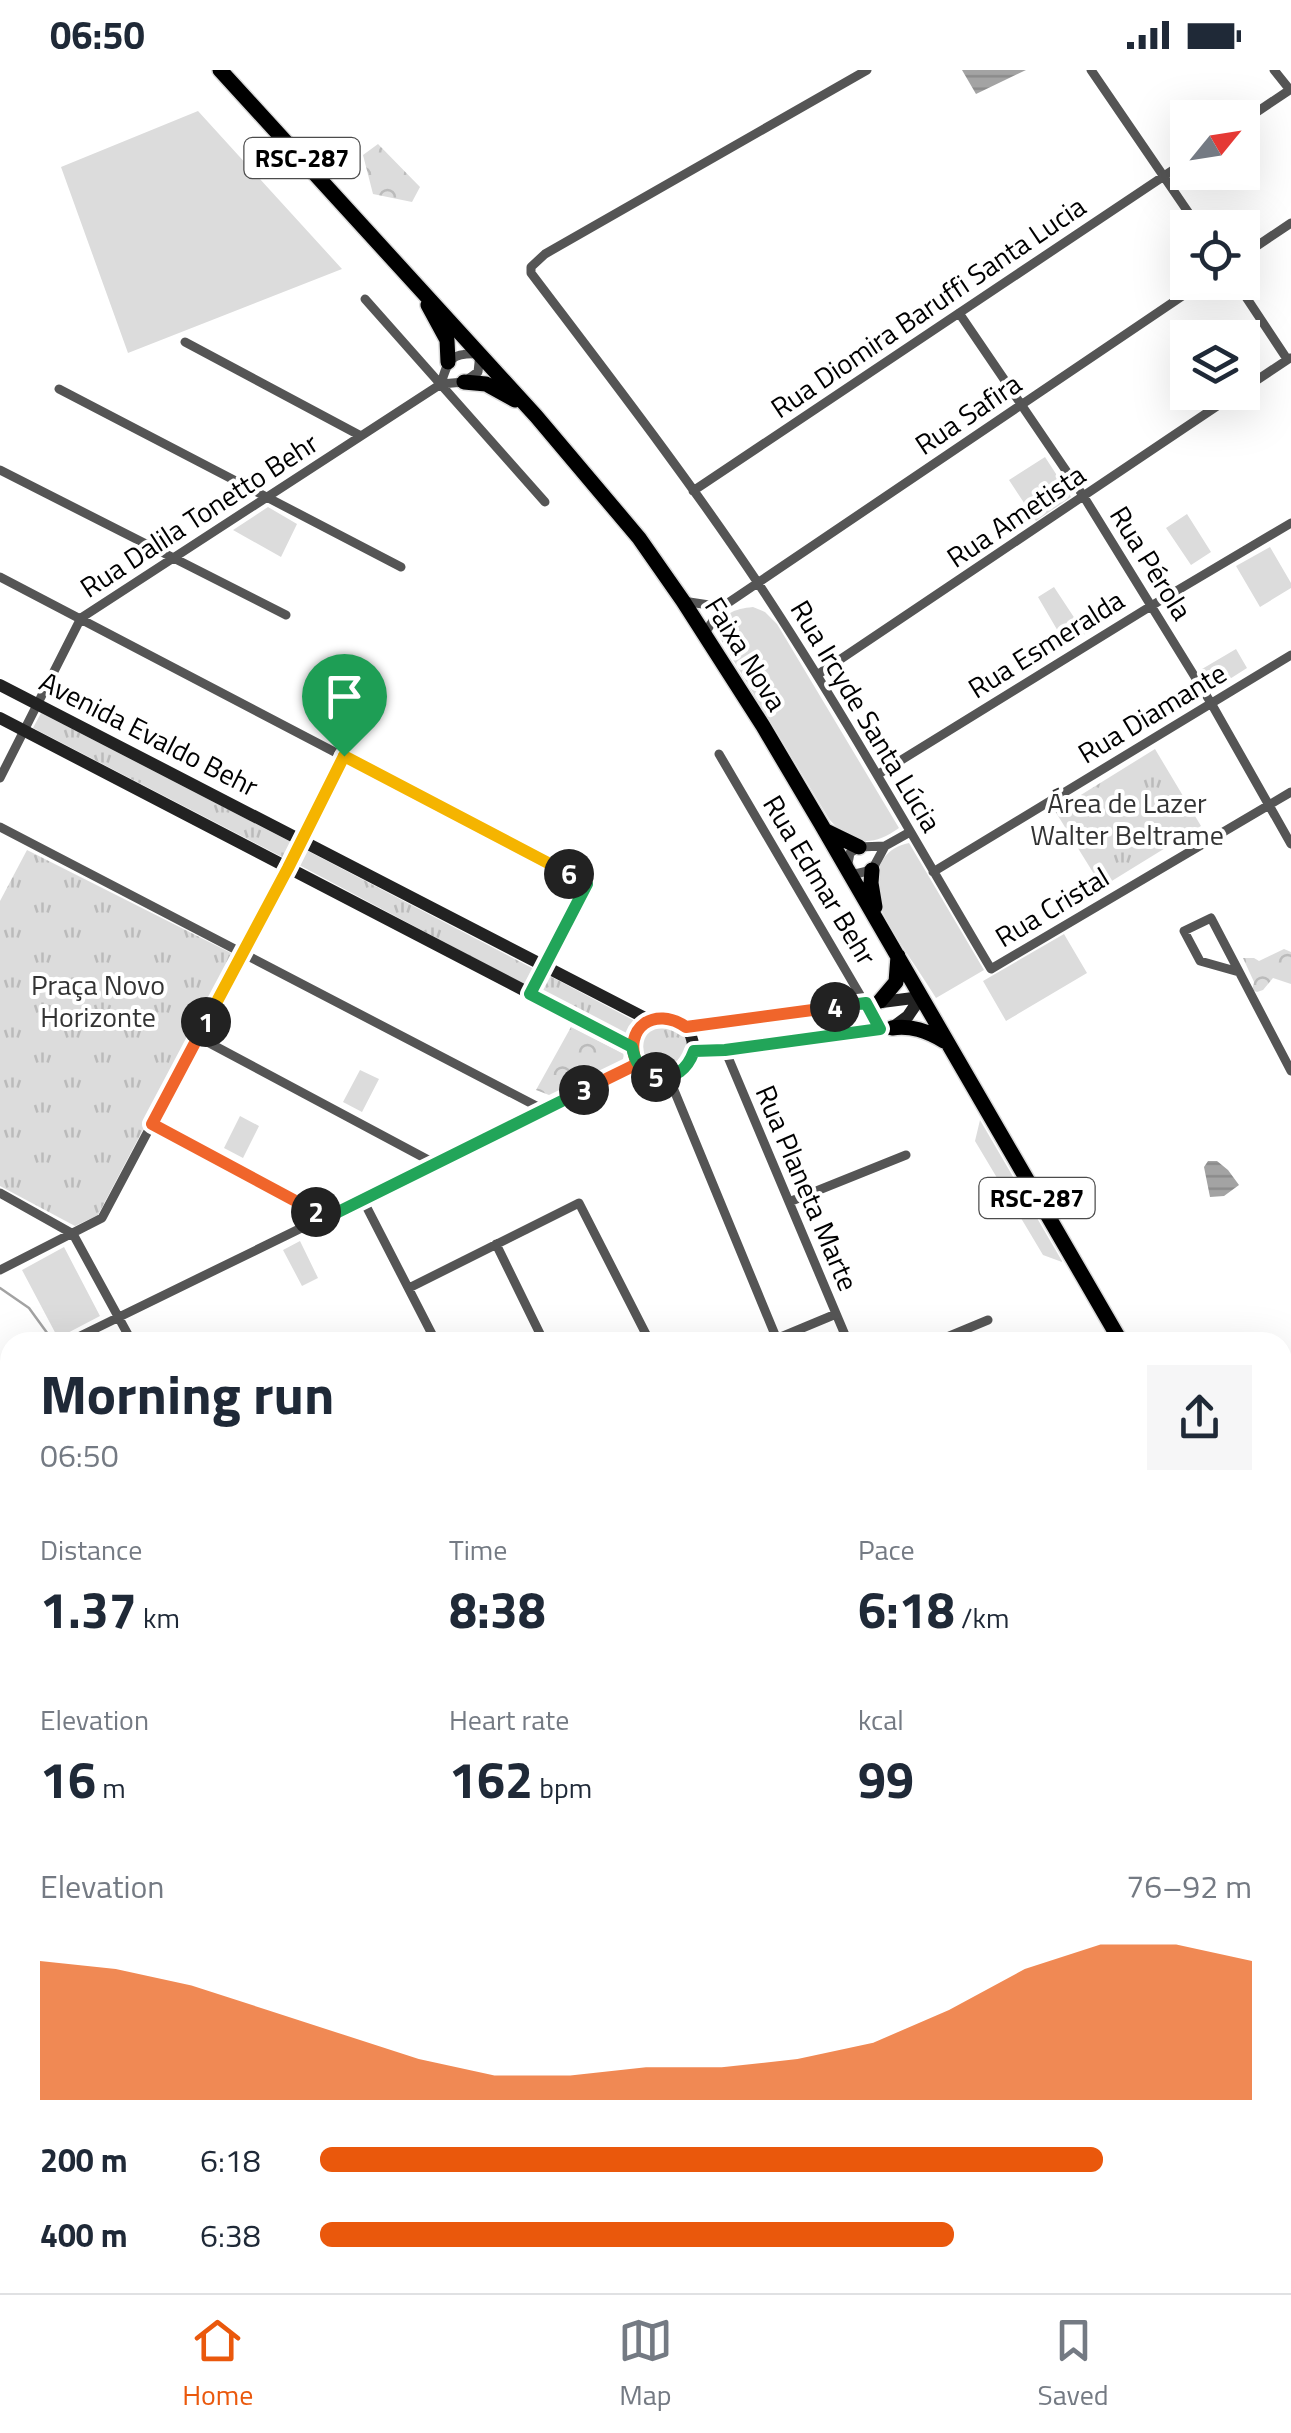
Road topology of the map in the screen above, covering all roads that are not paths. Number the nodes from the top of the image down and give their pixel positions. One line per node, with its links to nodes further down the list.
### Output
1 (220, 70): 12 (highway, Faixa Nova / RSC-287)
2 (868, 70): 30 (street, Rua Ircyde Santa Lúcia)
3 (1091, 70): 8 (street)
4 (1274, 70): 5 (street)
5 (1290, 89): 6 (street)
6 (1260, 110)
7 (1170, 173): 8 (street, Rua Diomira Baruffi Santa Lucia)
8 (1164, 177): 9 (street); 16 (street, Rua Diomira Baruffi Santa Lucia)
9 (1186, 210)
10 (1291, 223): 11 (street)
11 (1260, 244)
12 (420, 288): 18 (highway, Faixa Nova / RSC-287); 20 (highway)
13 (365, 299): 23 (street)
14 (1177, 300): 26 (street, Rua Safira)
15 (1249, 300): 19 (street)
16 (960, 313): 26 (street, Rua Pérola); 30 (street, Rua Diomira Baruffi Santa Lucia)
17 (185, 342): 28 (street)
18 (480, 354): 20 (street); 22 (street); 25 (highway, Faixa Nova / RSC-287)
19 (1289, 358): 21 (street, Rua Ametista)
20 (448, 362): 23 (street)
21 (1260, 378)
22 (464, 382): 23 (street); 25 (highway)
23 (441, 384): 28 (street, Rua Dalila Tonetto Behr); 33 (street)
24 (59, 389): 31 (street)
25 (528, 406): 39 (highway, Faixa Nova / RSC-287)
26 (1021, 406): 32 (street, Rua Pérola); 38 (street, Rua Safira)
27 (1212, 410): 32 (street, Rua Ametista)
28 (361, 436): 31 (street, Rua Dalila Tonetto Behr)
29 (0, 470): 35 (street)
30 (693, 490): 38 (street, Rua Ircyde Santa Lúcia)
31 (268, 497): 35 (street, Rua Dalila Tonetto Behr); 36 (street)
32 (1084, 498): 40 (street, Rua Pérola); 46 (street, Rua Ametista)
33 (546, 502)
34 (1291, 522): 40 (street, Rua Esmeralda)
35 (174, 558): 42 (street); 43 (street, Rua Dalila Tonetto Behr)
36 (402, 567)
37 (0, 578): 43 (street)
38 (758, 584): 41 (street, Rua Safira); 46 (street, Rua Ircyde Santa Lúcia)
39 (684, 601): 41 (street); 44 (highway, Faixa Nova / RSC-287)
40 (1151, 606): 48 (street, Rua Pérola); 54 (street, Rua Esmeralda)
41 (722, 607): 44 (street)
42 (286, 615)
43 (81, 618): 49 (street, Rua Dalila Tonetto Behr); 53 (street)
44 (705, 634): 59 (highway, Faixa Nova / RSC-287)
45 (1291, 655): 48 (street, Rua Diamante)
46 (817, 675): 54 (street, Rua Ircyde Santa Lúcia)
47 (0, 685): 49 (street, Avenida Evaldo Behr)
48 (1211, 703): 57 (street, Rua Pérola); 68 (street, Rua Diamante)
49 (38, 705): 51 (street, Rua Dalila Tonetto Behr); 61 (street, Avenida Evaldo Behr)
50 (0, 718): 51 (street, Avenida Evaldo Behr)
51 (24, 730): 55 (street, Rua Dalila Tonetto Behr); 65 (street, Avenida Evaldo Behr)
52 (720, 754): 77 (street, Rua Edmar Behr)
53 (344, 756): 61 (street); 72 (street)
54 (877, 775): 60 (street, Rua Ircyde Santa Lúcia)
55 (0, 778)
56 (1291, 792): 57 (street, Rua Cristal)
57 (1269, 805): 62 (street, Rua Pérola); 73 (street, Rua Cristal)
58 (0, 827): 70 (street)
59 (824, 830): 63 (highway); 66 (highway, Faixa Nova / RSC-287)
60 (910, 832): 64 (street); 68 (street, Rua Ircyde Santa Lúcia)
61 (301, 841): 65 (street); 72 (street, Avenida Evaldo Behr)
62 (1291, 844)
63 (859, 846): 64 (street); 66 (street)
64 (885, 846): 67 (street)
65 (288, 868): 70 (street); 75 (street, Avenida Evaldo Behr)
66 (847, 869): 67 (street); 69 (highway, Faixa Nova / RSC-287)
67 (872, 870): 69 (highway)
68 (933, 872): 73 (street, Rua Ircyde Santa Lúcia)
69 (878, 921): 71 (highway, Faixa Nova / RSC-287)
70 (243, 952): 81 (street); 89 (street)
71 (898, 956): 76 (highway, Faixa Nova / RSC-287); 77 (highway)
72 (544, 966): 75 (street); 78 (street, Avenida Evaldo Behr)
73 (991, 969)
74 (1239, 972): 74 (street); 87 (street)
75 (530, 994): 83 (street, Avenida Evaldo Behr)
76 (921, 997): 77 (street); 80 (street); 82 (highway, Faixa Nova / RSC-287)
77 (873, 1002): 79 (street); 80 (street, Rua Edmar Behr)
78 (649, 1020): 79 (street); 83 (street)
79 (686, 1027): 85 (street)
80 (886, 1028): 82 (highway); 84 (street)
81 (198, 1038): 90 (street); 92 (street)
82 (947, 1042): 113 (highway, Faixa Nova / RSC-287)
83 (632, 1047): 86 (street)
84 (725, 1050): 85 (street); 95 (street, Rua Planeta Marte)
85 (694, 1051): 88 (street)
86 (637, 1064): 88 (street); 89 (street)
87 (1291, 1071)
88 (668, 1078): 109 (street)
89 (544, 1110): 92 (street)
90 (152, 1124): 96 (street); 97 (street)
91 (906, 1155): 95 (street)
92 (434, 1164): 94 (street)
93 (0, 1193): 97 (street)
94 (363, 1200): 96 (street); 100 (street)
95 (789, 1202): 101 (street, Rua Planeta Marte)
96 (326, 1218): 102 (street)
97 (73, 1234): 99 (street); 102 (street)
98 (496, 1244): 100 (street); 107 (street); 108 (street)
99 (0, 1270)
100 (410, 1288): 106 (street)
101 (836, 1314): 110 (street); 111 (street, Rua Planeta Marte)
102 (119, 1318): 104 (street); 105 (street)
103 (988, 1320): 112 (street)
104 (89, 1332)
105 (127, 1332)
106 (431, 1332)
107 (539, 1332)
108 (645, 1332)
109 (773, 1332)
110 (797, 1332)
111 (844, 1332)
112 (959, 1332)
113 (1116, 1332)

